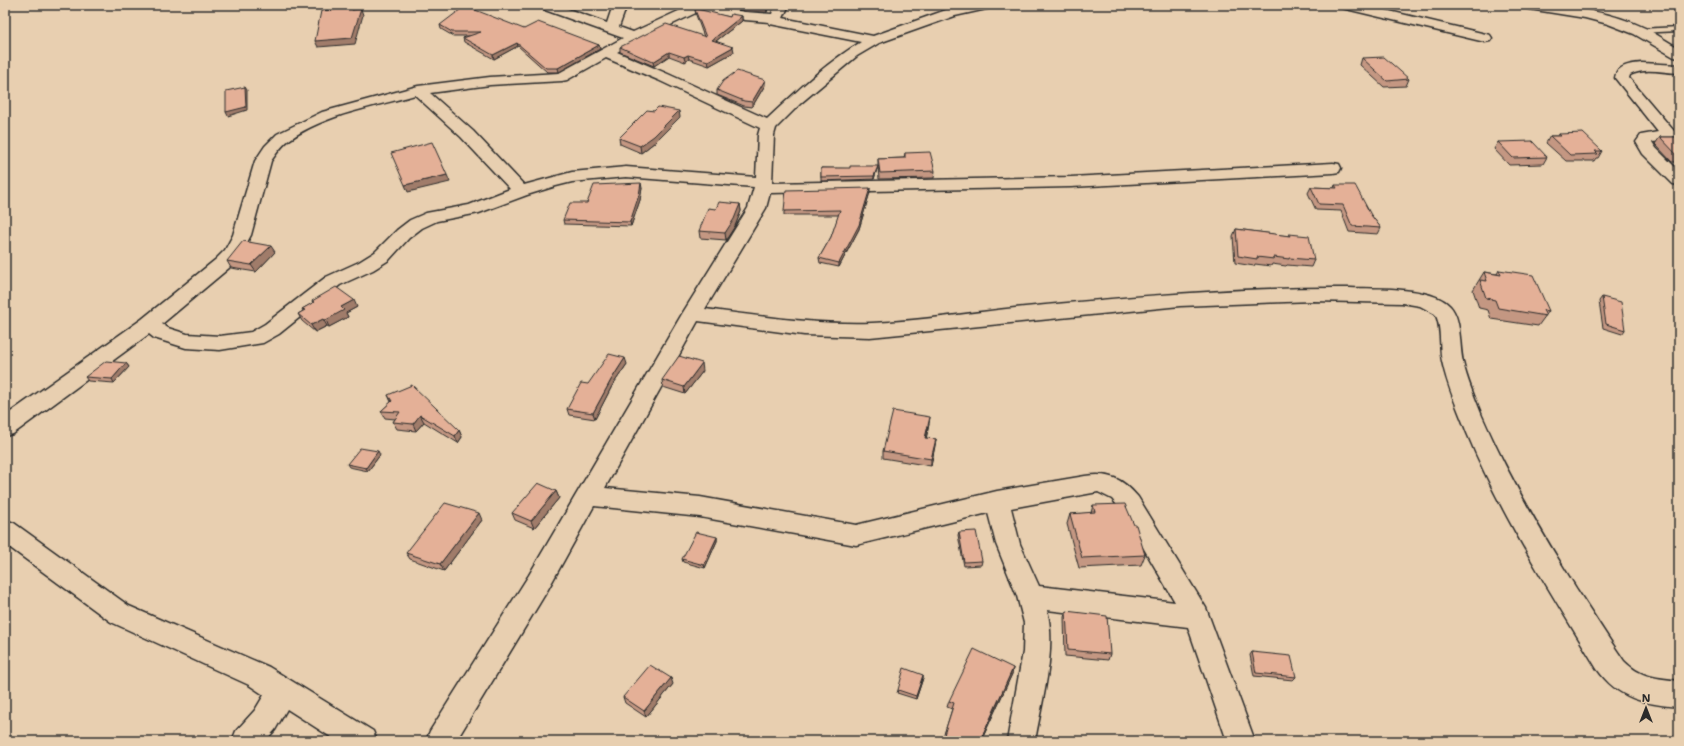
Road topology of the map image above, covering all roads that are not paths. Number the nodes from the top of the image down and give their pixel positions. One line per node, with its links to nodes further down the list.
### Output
1 (620, 5): 11 (street)
2 (782, 5): 10 (street)
3 (986, 5): 8 (street)
4 (1347, 5): 15 (street)
5 (1529, 5): 9 (street)
6 (693, 6): 10 (street); 14 (street)
7 (550, 7): 11 (street)
8 (952, 9): 16 (street)
9 (1584, 10): 13 (street)
10 (774, 18): 16 (street)
11 (611, 29): 14 (street)
12 (1679, 29): 13 (lane)
13 (1639, 31): 18 (street)
14 (634, 37): 17 (street)
15 (1485, 38)
16 (874, 40): 21 (street)
17 (606, 53): 20 (street); 21 (street)
18 (1679, 54)
19 (1679, 69): 22 (street)
20 (418, 90): 26 (street); 28 (street)
21 (769, 126): 25 (street)
22 (1674, 135): 24 (street)
23 (1333, 168): 25 (street)
24 (1679, 180)
25 (763, 185): 26 (street); 27 (street)
26 (521, 191): 28 (street)
27 (692, 314): 30 (street); 36 (street)
28 (149, 324): 29 (street)
29 (5, 428)
30 (588, 496): 31 (street); 39 (street)
31 (996, 501): 33 (street); 34 (street)
32 (5, 530): 35 (street)
33 (1030, 596): 34 (street); 40 (street)
34 (1196, 616): 41 (street)
35 (282, 692): 37 (street); 38 (street)
36 (1679, 694)
37 (246, 741)
38 (363, 741)
39 (440, 741)
40 (1021, 741)
41 (1241, 741)

